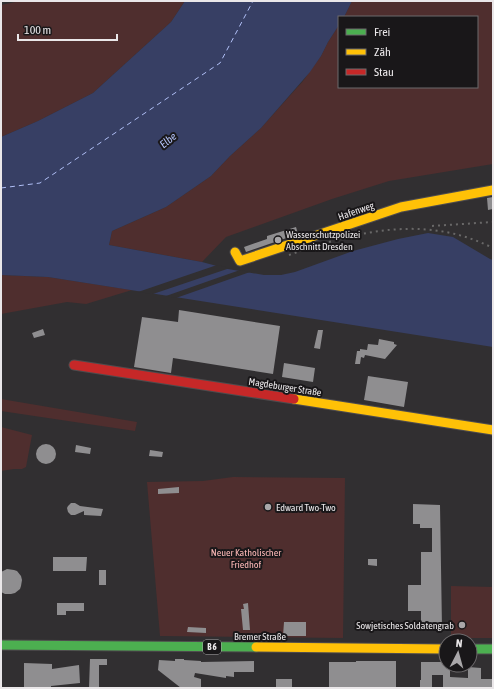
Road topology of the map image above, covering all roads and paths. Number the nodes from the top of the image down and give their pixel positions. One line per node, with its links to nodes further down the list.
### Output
1 (493, 190): 2 (street, Hafenweg)
2 (235, 252)
3 (74, 365): 4 (street, Magdeburger Straße)
4 (493, 430)
5 (1, 645): 6 (street, Bremer Straße / B 6)
6 (438, 649)
7 (478, 649): 8 (street)
8 (493, 649)

